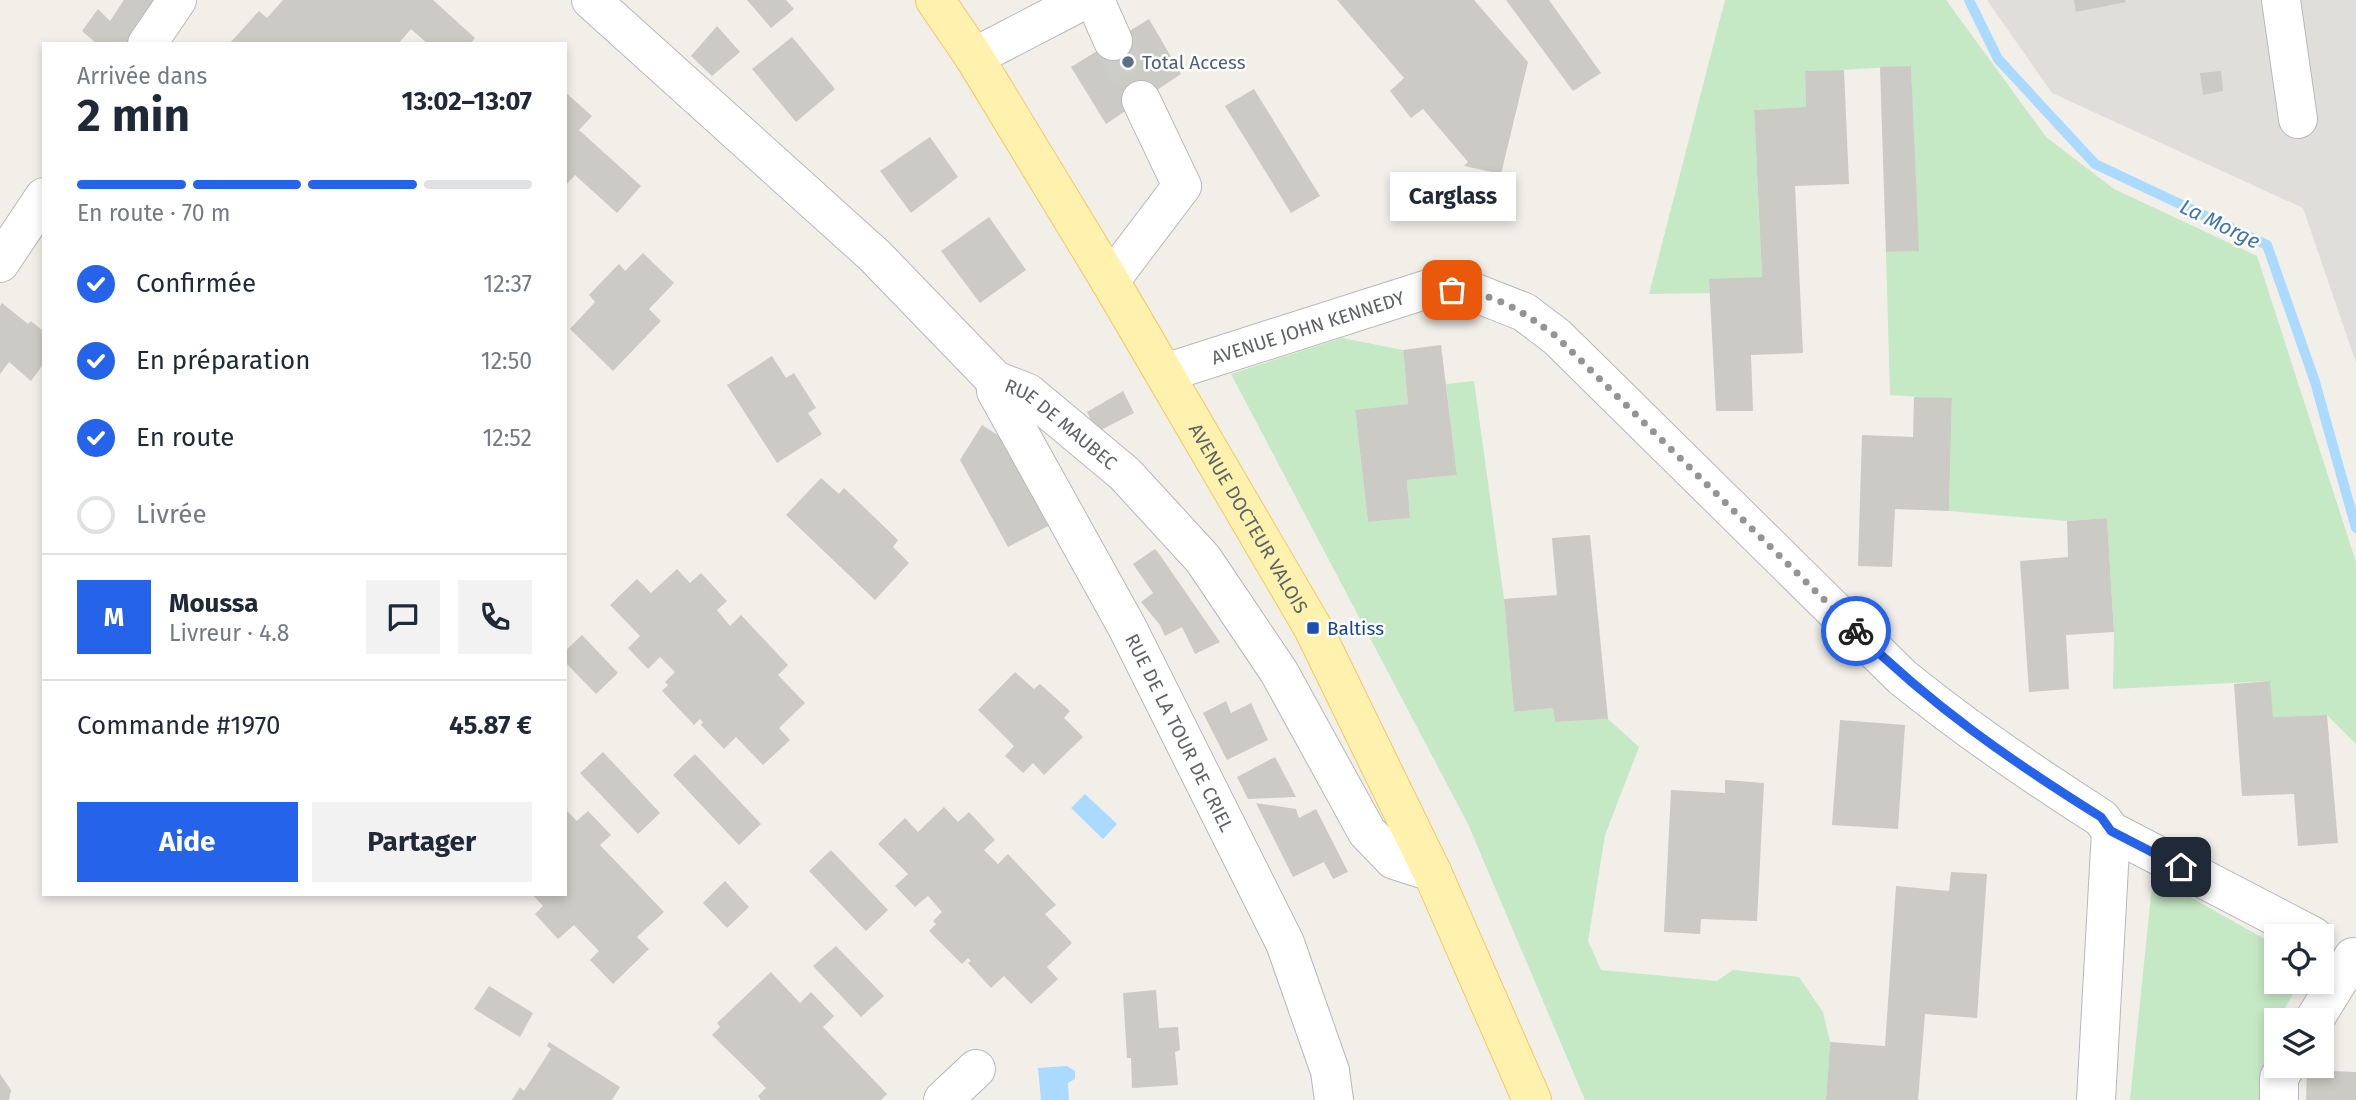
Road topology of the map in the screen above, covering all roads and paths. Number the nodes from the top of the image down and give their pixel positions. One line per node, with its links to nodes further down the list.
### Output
1 (177, 0): 8 (street)
2 (592, 0): 16 (street, RUE DE MAUBEC)
3 (935, 0): 9 (main road, AVENUE DOCTEUR VALOIS)
4 (1084, 0): 9 (street)
5 (1096, 0): 7 (street)
6 (2281, 0): 11 (street)
7 (1113, 41)
8 (148, 42)
9 (974, 57): 14 (main road, AVENUE DOCTEUR VALOIS)
10 (1141, 100): 14 (street)
11 (2298, 119)
12 (42, 200): 13 (street)
13 (0, 263)
14 (1110, 281): 15 (main road, AVENUE DOCTEUR VALOIS)
15 (1165, 373): 17 (street, AVENUE JOHN KENNEDY); 18 (main road, AVENUE DOCTEUR VALOIS)
16 (995, 380): 18 (street, RUE DE MAUBEC); 25 (street, RUE DE LA TOUR DE CRIEL)
17 (2111, 831): 19 (street, AVENUE JOHN KENNEDY); 27 (street)
18 (1432, 872): 26 (main road, AVENUE DOCTEUR VALOIS)
19 (2291, 924)
20 (2344, 952): 21 (street)
21 (2319, 1008)
22 (976, 1069): 24 (street)
23 (2279, 1078): 28 (street)
24 (943, 1100)
25 (1334, 1100)
26 (1532, 1100)
27 (2096, 1100)
28 (2279, 1100)

